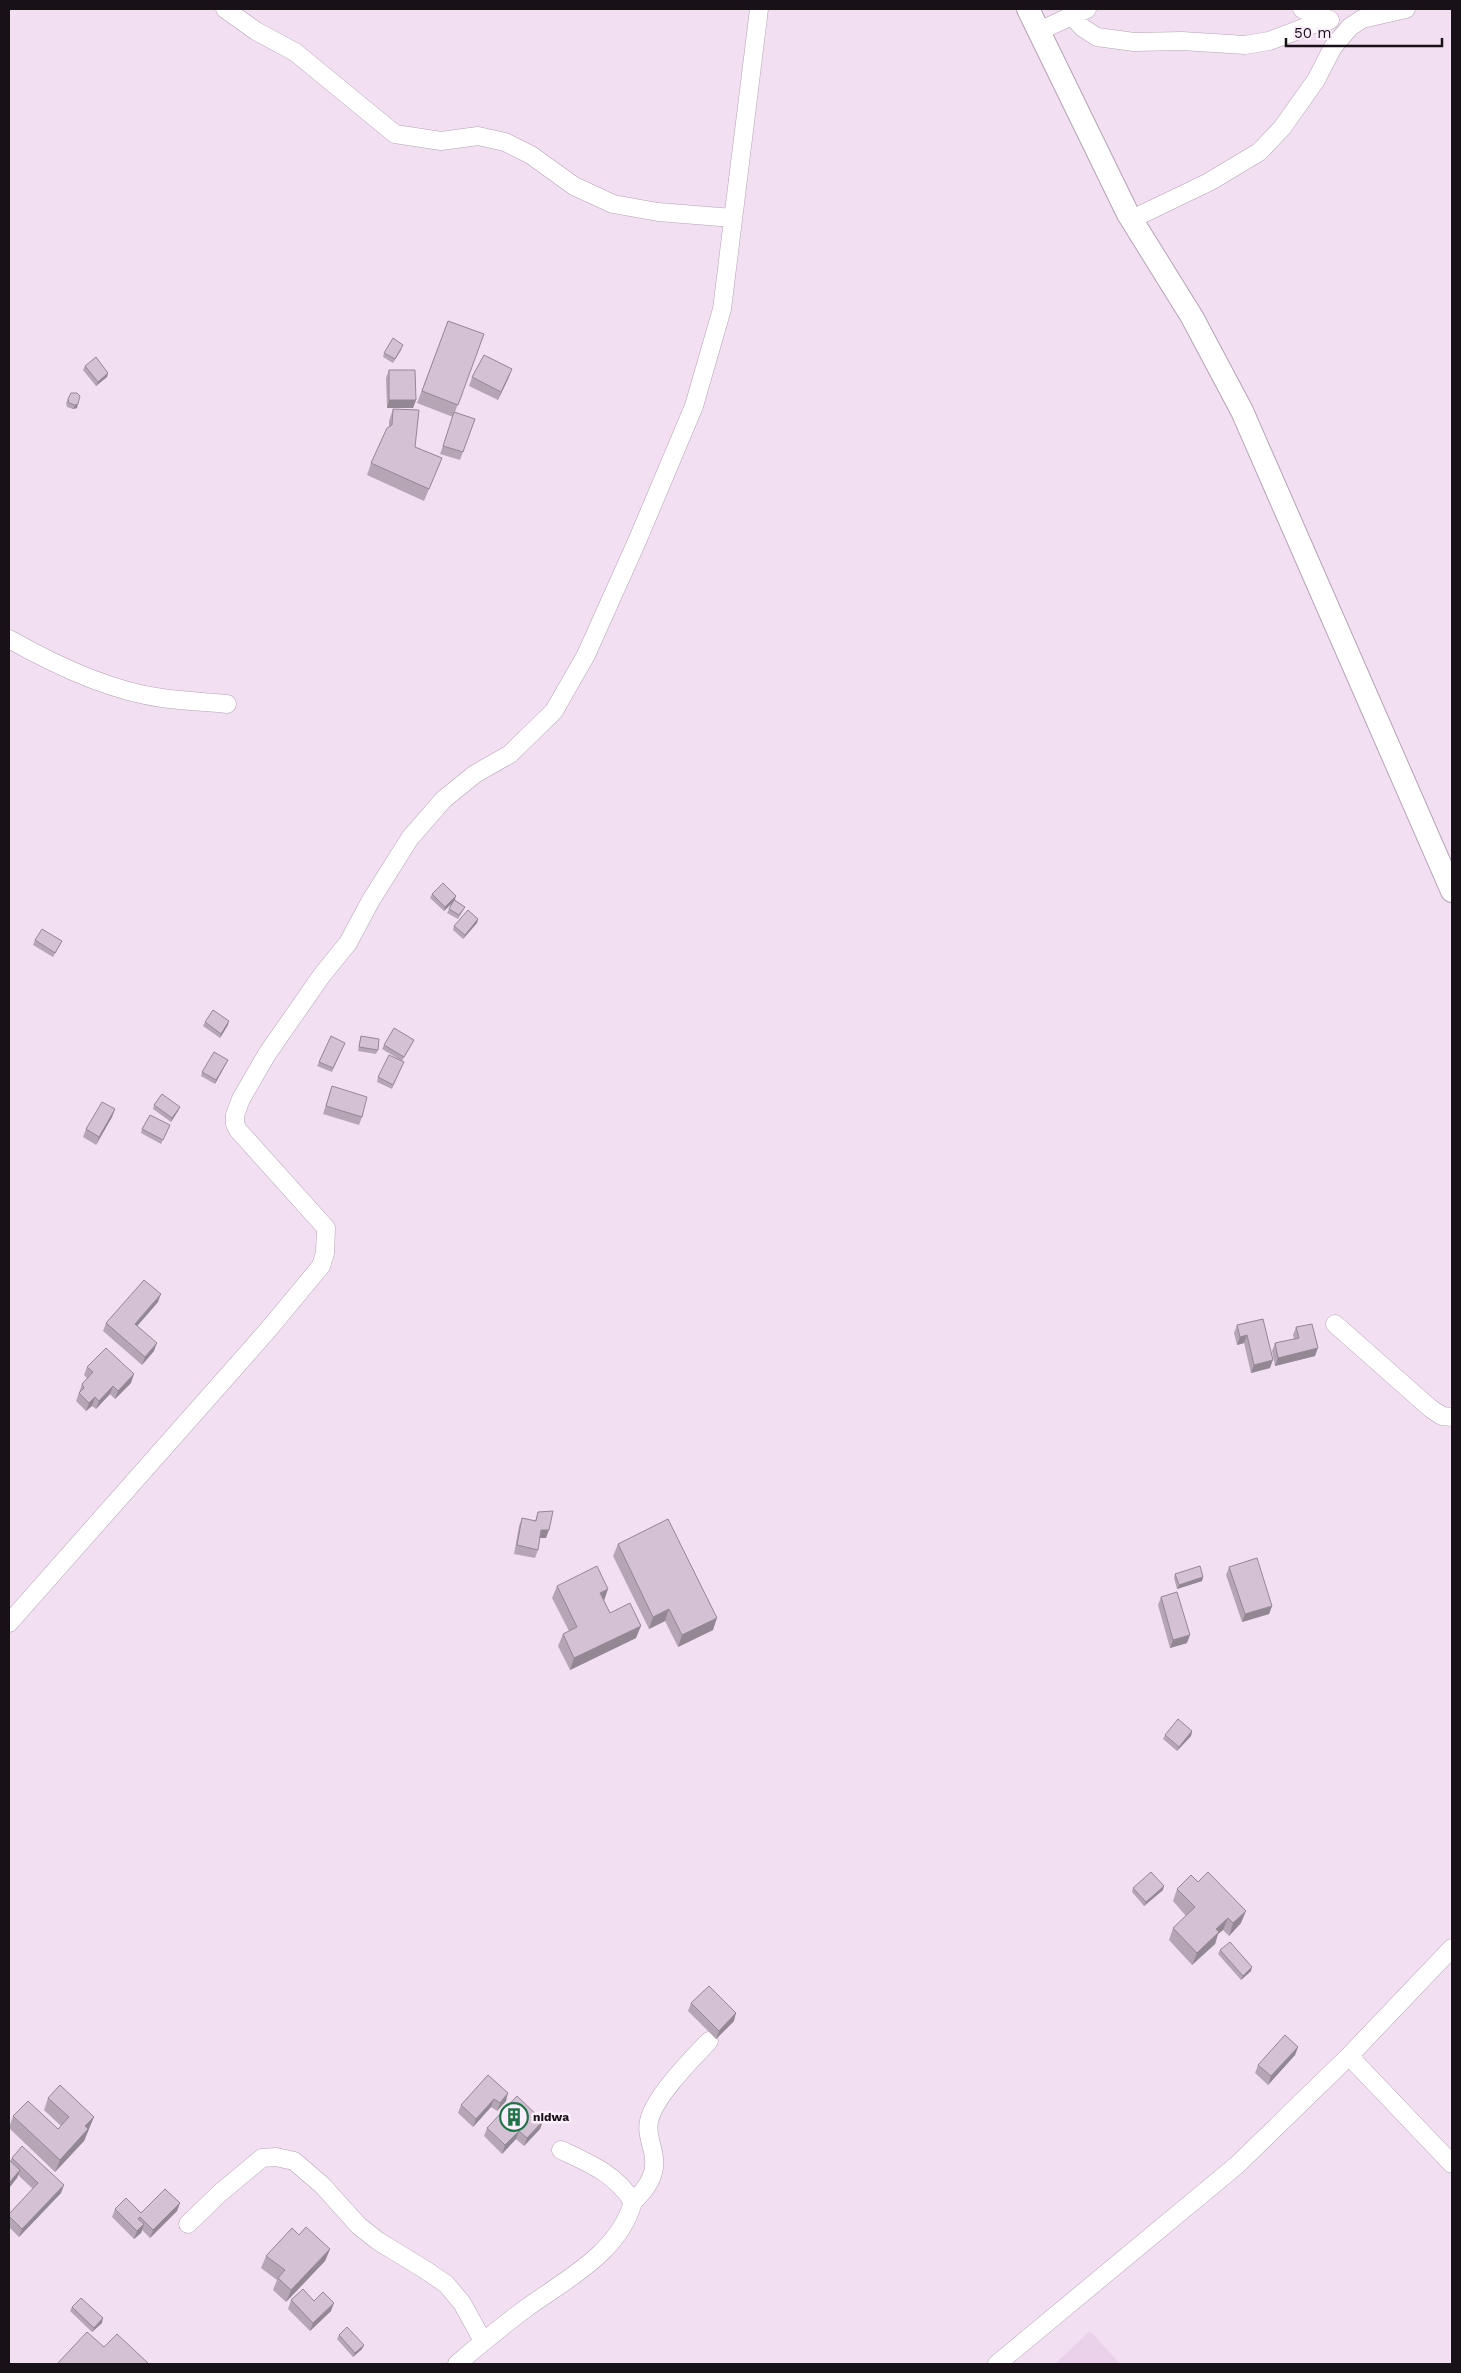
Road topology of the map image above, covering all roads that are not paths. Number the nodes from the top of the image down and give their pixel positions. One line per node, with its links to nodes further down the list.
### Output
1 (225, 9): 10 (street)
2 (759, 9): 10 (street)
3 (1028, 9): 9 (street)
4 (1302, 9): 7 (street)
5 (1406, 9): 8 (street)
6 (1079, 12): 7 (street); 9 (street)
7 (1327, 19): 8 (street)
8 (1350, 28): 11 (street)
9 (1039, 31): 11 (street)
10 (733, 218): 17 (street)
11 (1132, 219): 14 (street)
12 (9, 638): 13 (street)
13 (227, 704)
14 (1452, 891)
15 (1335, 1324): 16 (street)
16 (1452, 1417)
17 (9, 1623)
18 (1452, 1948): 20 (street)
19 (709, 2041): 23 (street)
20 (1349, 2056): 22 (street); 27 (street)
21 (561, 2150): 23 (street)
22 (1452, 2164)
23 (633, 2202): 25 (street)
24 (188, 2224): 25 (street)
25 (483, 2341): 26 (street)
26 (460, 2364)
27 (997, 2364)

